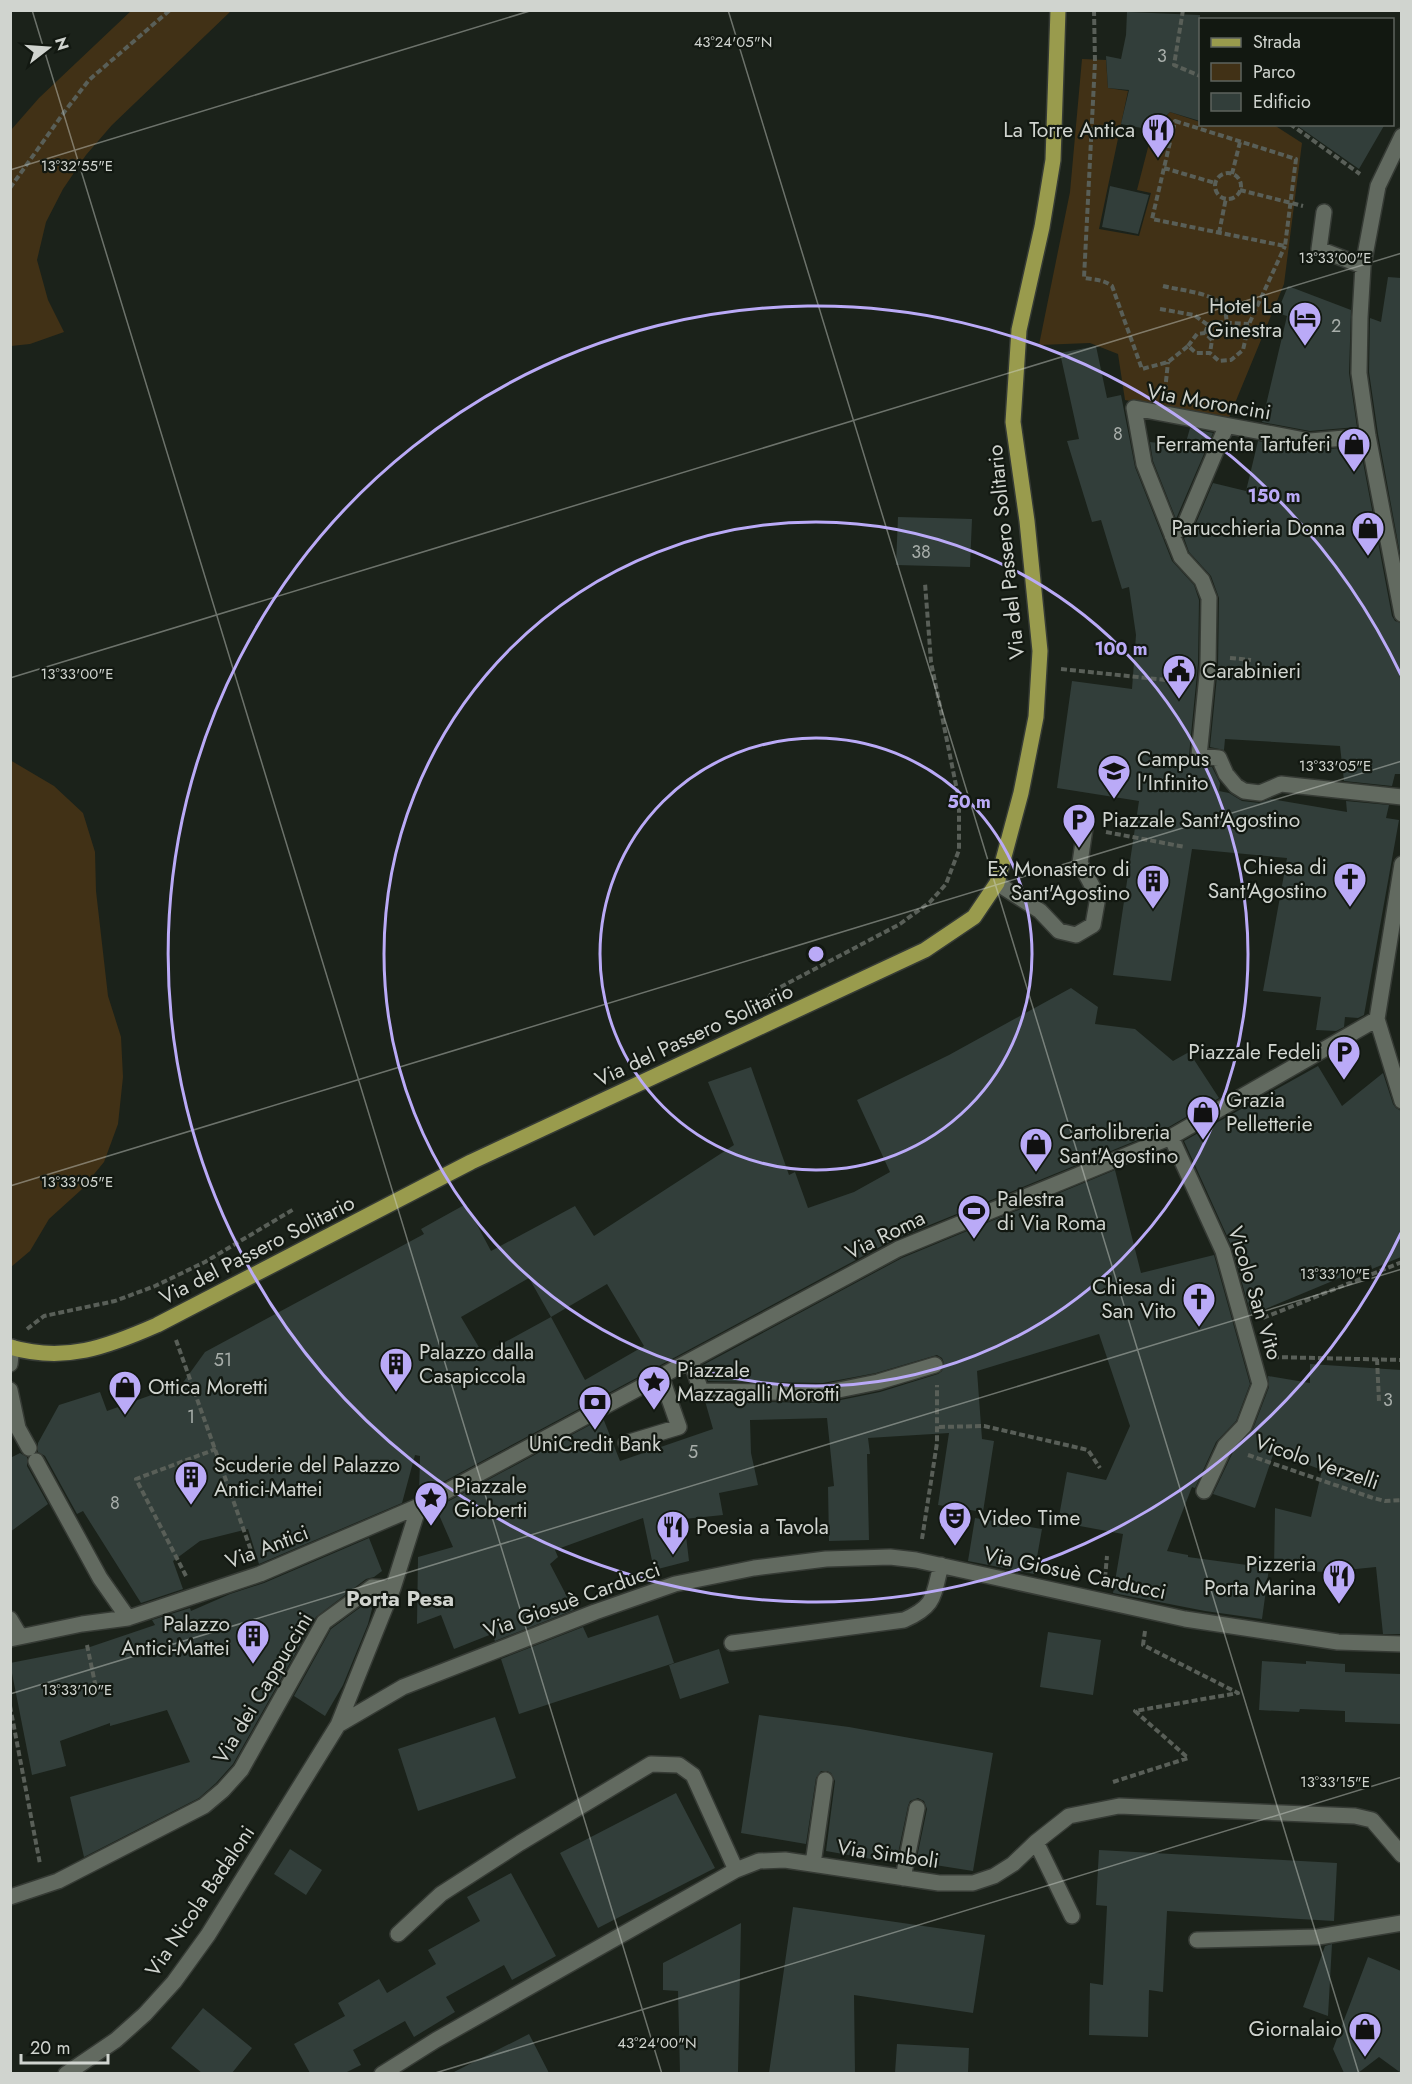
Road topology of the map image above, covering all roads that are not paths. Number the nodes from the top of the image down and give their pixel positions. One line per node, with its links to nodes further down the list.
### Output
1 (1058, 10): 12 (main road, Via del Passero Solitario)
2 (1401, 136): 4 (street)
3 (1324, 212): 4 (street)
4 (1363, 266): 6 (street)
5 (1226, 427): 6 (street, Via Moroncini); 7 (street); 7 (street, Via Moroncini)
6 (1368, 436): 8 (street)
7 (1172, 535): 9 (street, Via Moroncini)
8 (1401, 614)
9 (1401, 797)
10 (1085, 828): 12 (street)
11 (1401, 864): 13 (street)
12 (997, 883): 16 (main road, Via del Passero Solitario)
13 (1377, 1020): 14 (street); 15 (street, Via Roma)
14 (1401, 1101)
15 (1171, 1137): 17 (street, Via Roma); 23 (street, Vicolo San Vito)
16 (11, 1347): 18 (street)
17 (691, 1361): 19 (street); 20 (street, Via Roma)
18 (10, 1364)
19 (935, 1365)
20 (661, 1376): 22 (street); 24 (street, Via Roma)
21 (10, 1390): 28 (street)
22 (626, 1443)
23 (1203, 1491)
24 (419, 1506): 26 (street, Via Nicola Badaloni); 28 (street, Via Antici)
25 (941, 1565): 30 (street); 31 (street, Via Giosuè Carducci); 32 (street, Via Giosuè Carducci)
26 (393, 1588): 32 (street, Via Nicola Badaloni); 40 (street, Via dei Cappuccini)
27 (10, 1618): 29 (street)
28 (128, 1618): 29 (street, Via Antici)
29 (15, 1638)
30 (732, 1643)
31 (1401, 1644)
32 (338, 1725): 45 (street, Via Nicola Badaloni)
33 (825, 1780): 37 (street)
34 (917, 1808): 39 (street)
35 (1036, 1842): 36 (street, Via Simboli); 39 (street, Via Simboli); 41 (street)
36 (1401, 1855)
37 (813, 1864): 38 (street, Via Simboli); 39 (street, Via Simboli)
38 (736, 1870): 43 (street); 46 (street, Via Simboli)
39 (903, 1878)
40 (10, 1898)
41 (1072, 1916)
42 (1401, 1923): 44 (street)
43 (398, 1934)
44 (1197, 1940)
45 (75, 2072)
46 (383, 2073)

